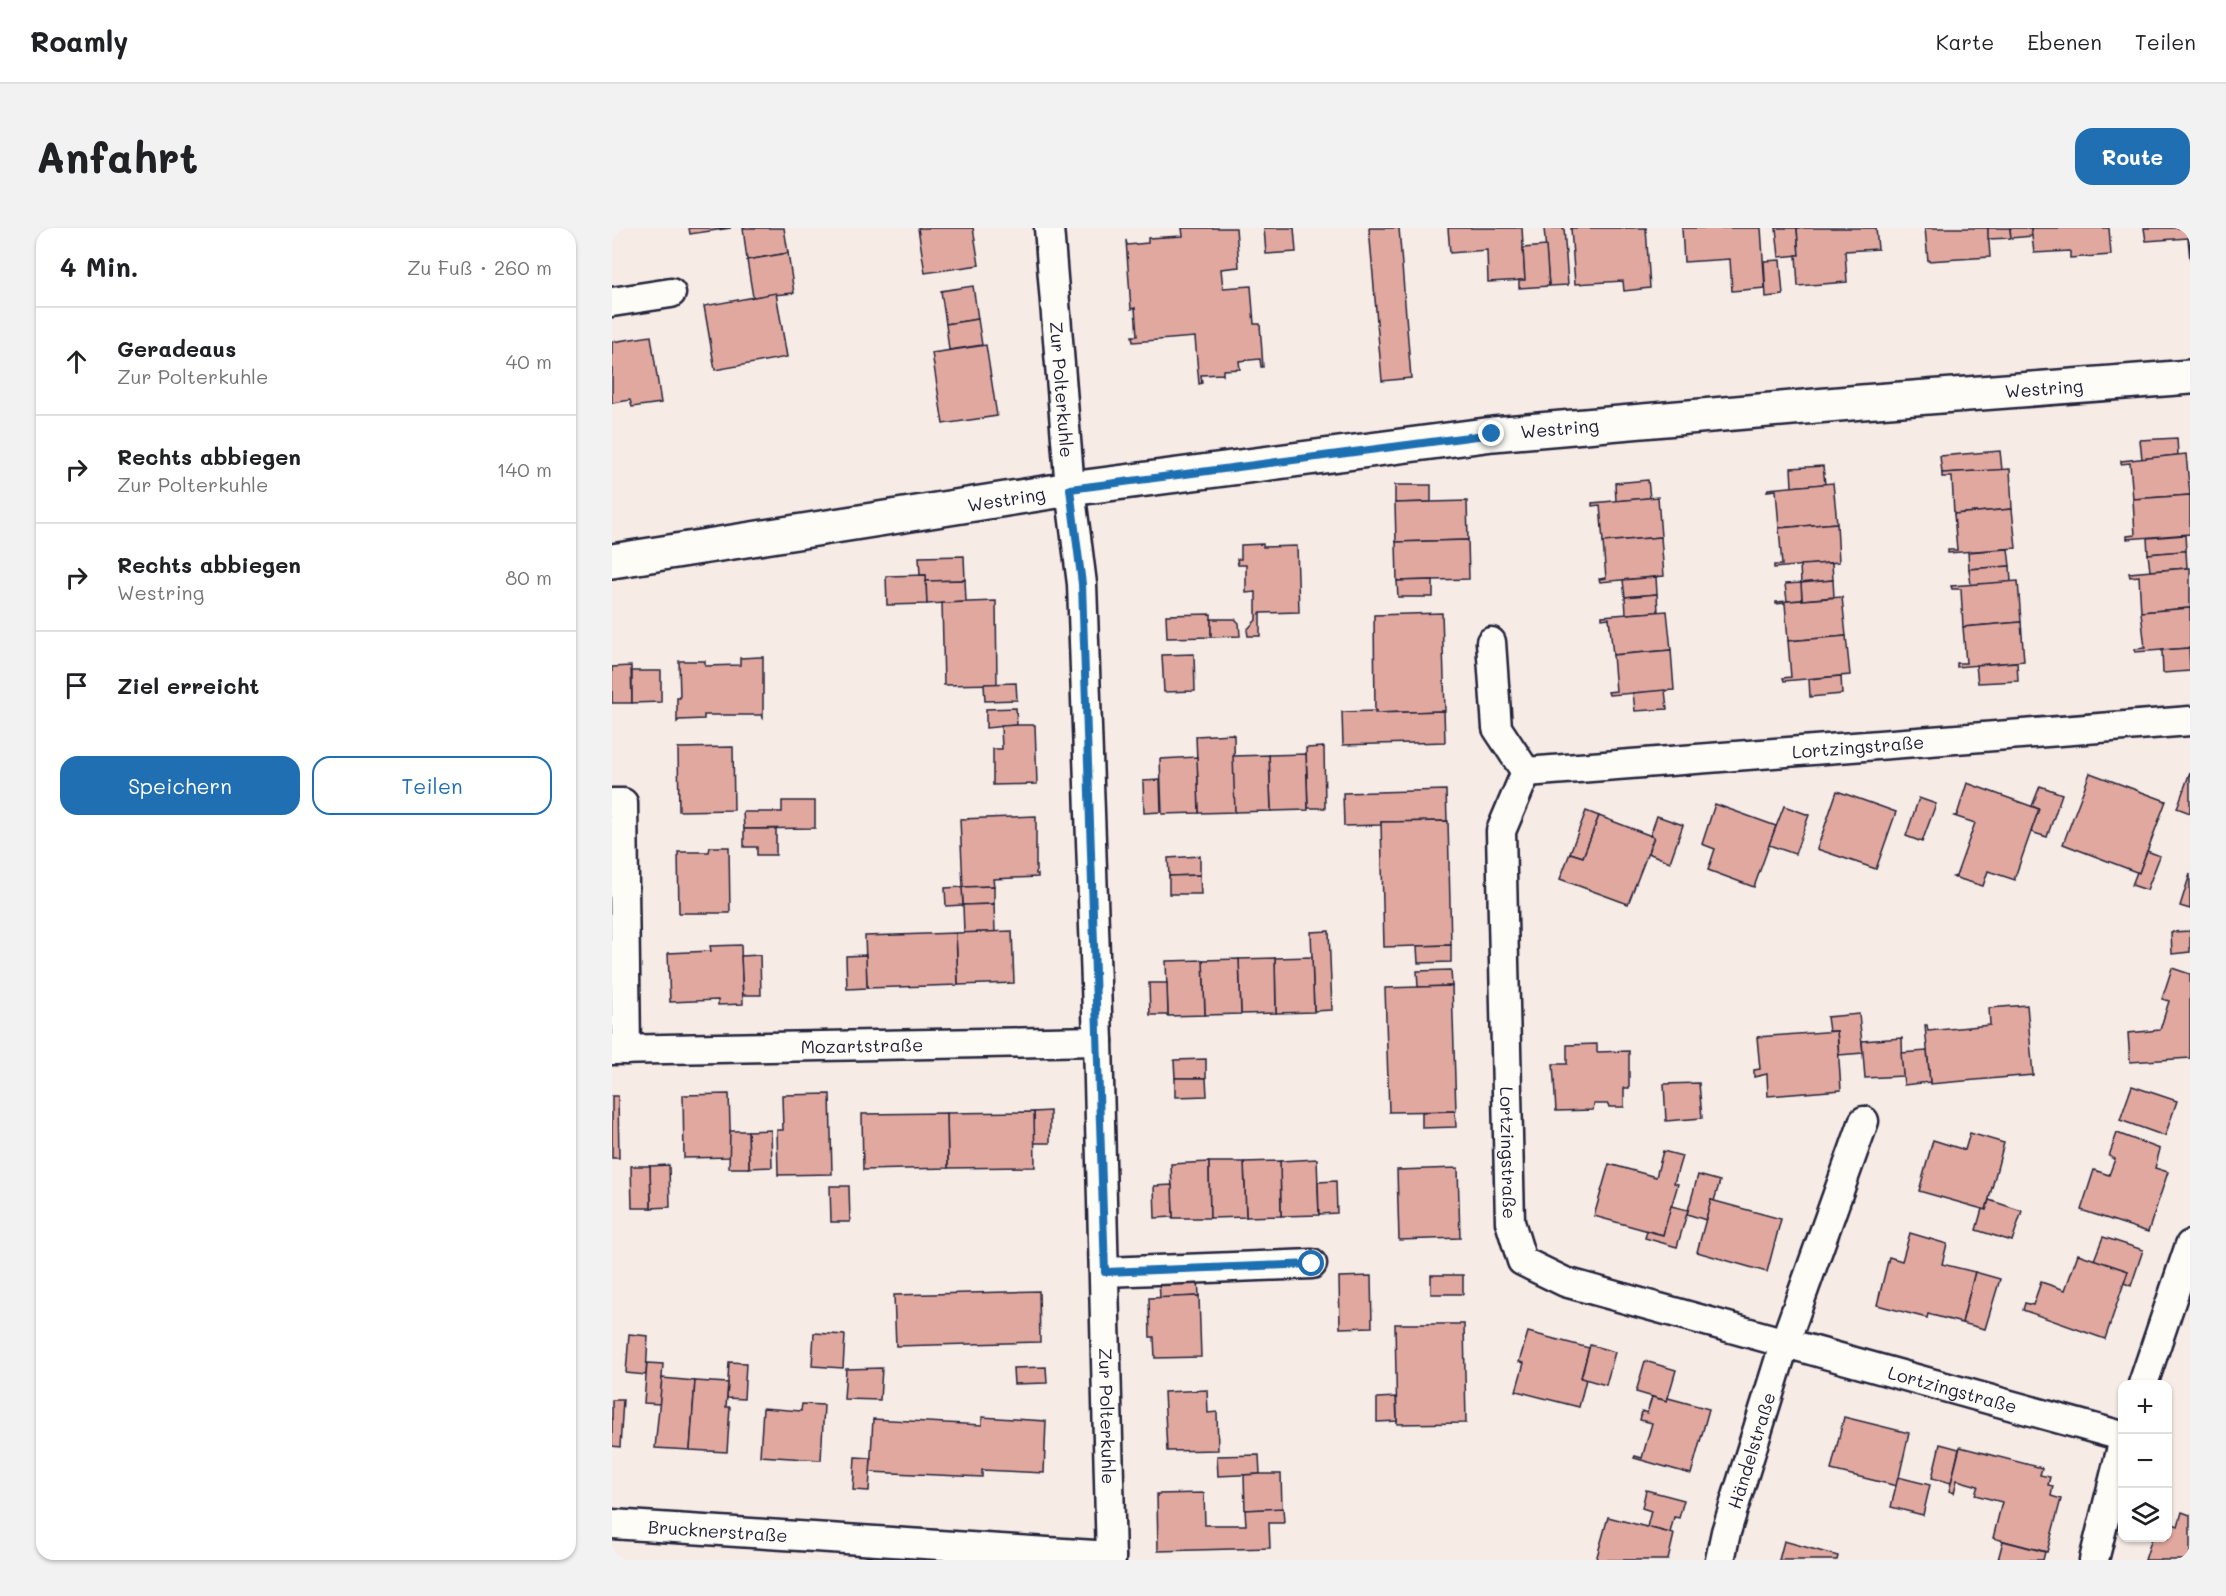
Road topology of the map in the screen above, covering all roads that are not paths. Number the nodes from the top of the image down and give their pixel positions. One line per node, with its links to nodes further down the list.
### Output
1 (1049, 228): 5 (street, Zur Polterkuhle)
2 (671, 293): 3 (street)
3 (612, 302)
4 (2190, 376): 5 (street, Westring)
5 (1070, 489): 6 (street, Westring); 11 (street, Zur Polterkuhle)
6 (612, 561)
7 (1491, 642): 9 (street)
8 (2190, 721): 9 (street, Lortzingstraße)
9 (1526, 772): 17 (street, Lortzingstraße)
10 (612, 803): 12 (street, Mozartstraße)
11 (1098, 1041): 12 (street, Mozartstraße); 16 (street, Zur Polterkuhle)
12 (619, 1050)
13 (1864, 1121): 17 (street)
14 (2190, 1245): 18 (street)
15 (1312, 1264): 16 (street)
16 (1105, 1272): 22 (street, Zur Polterkuhle)
17 (1785, 1342): 19 (street, Lortzingstraße); 23 (street, Händelstraße)
18 (2144, 1380)
19 (2118, 1435)
20 (2118, 1463): 24 (street)
21 (612, 1524): 22 (street, Brucknerstraße)
22 (1111, 1558)
23 (1720, 1560)
24 (2094, 1560)

